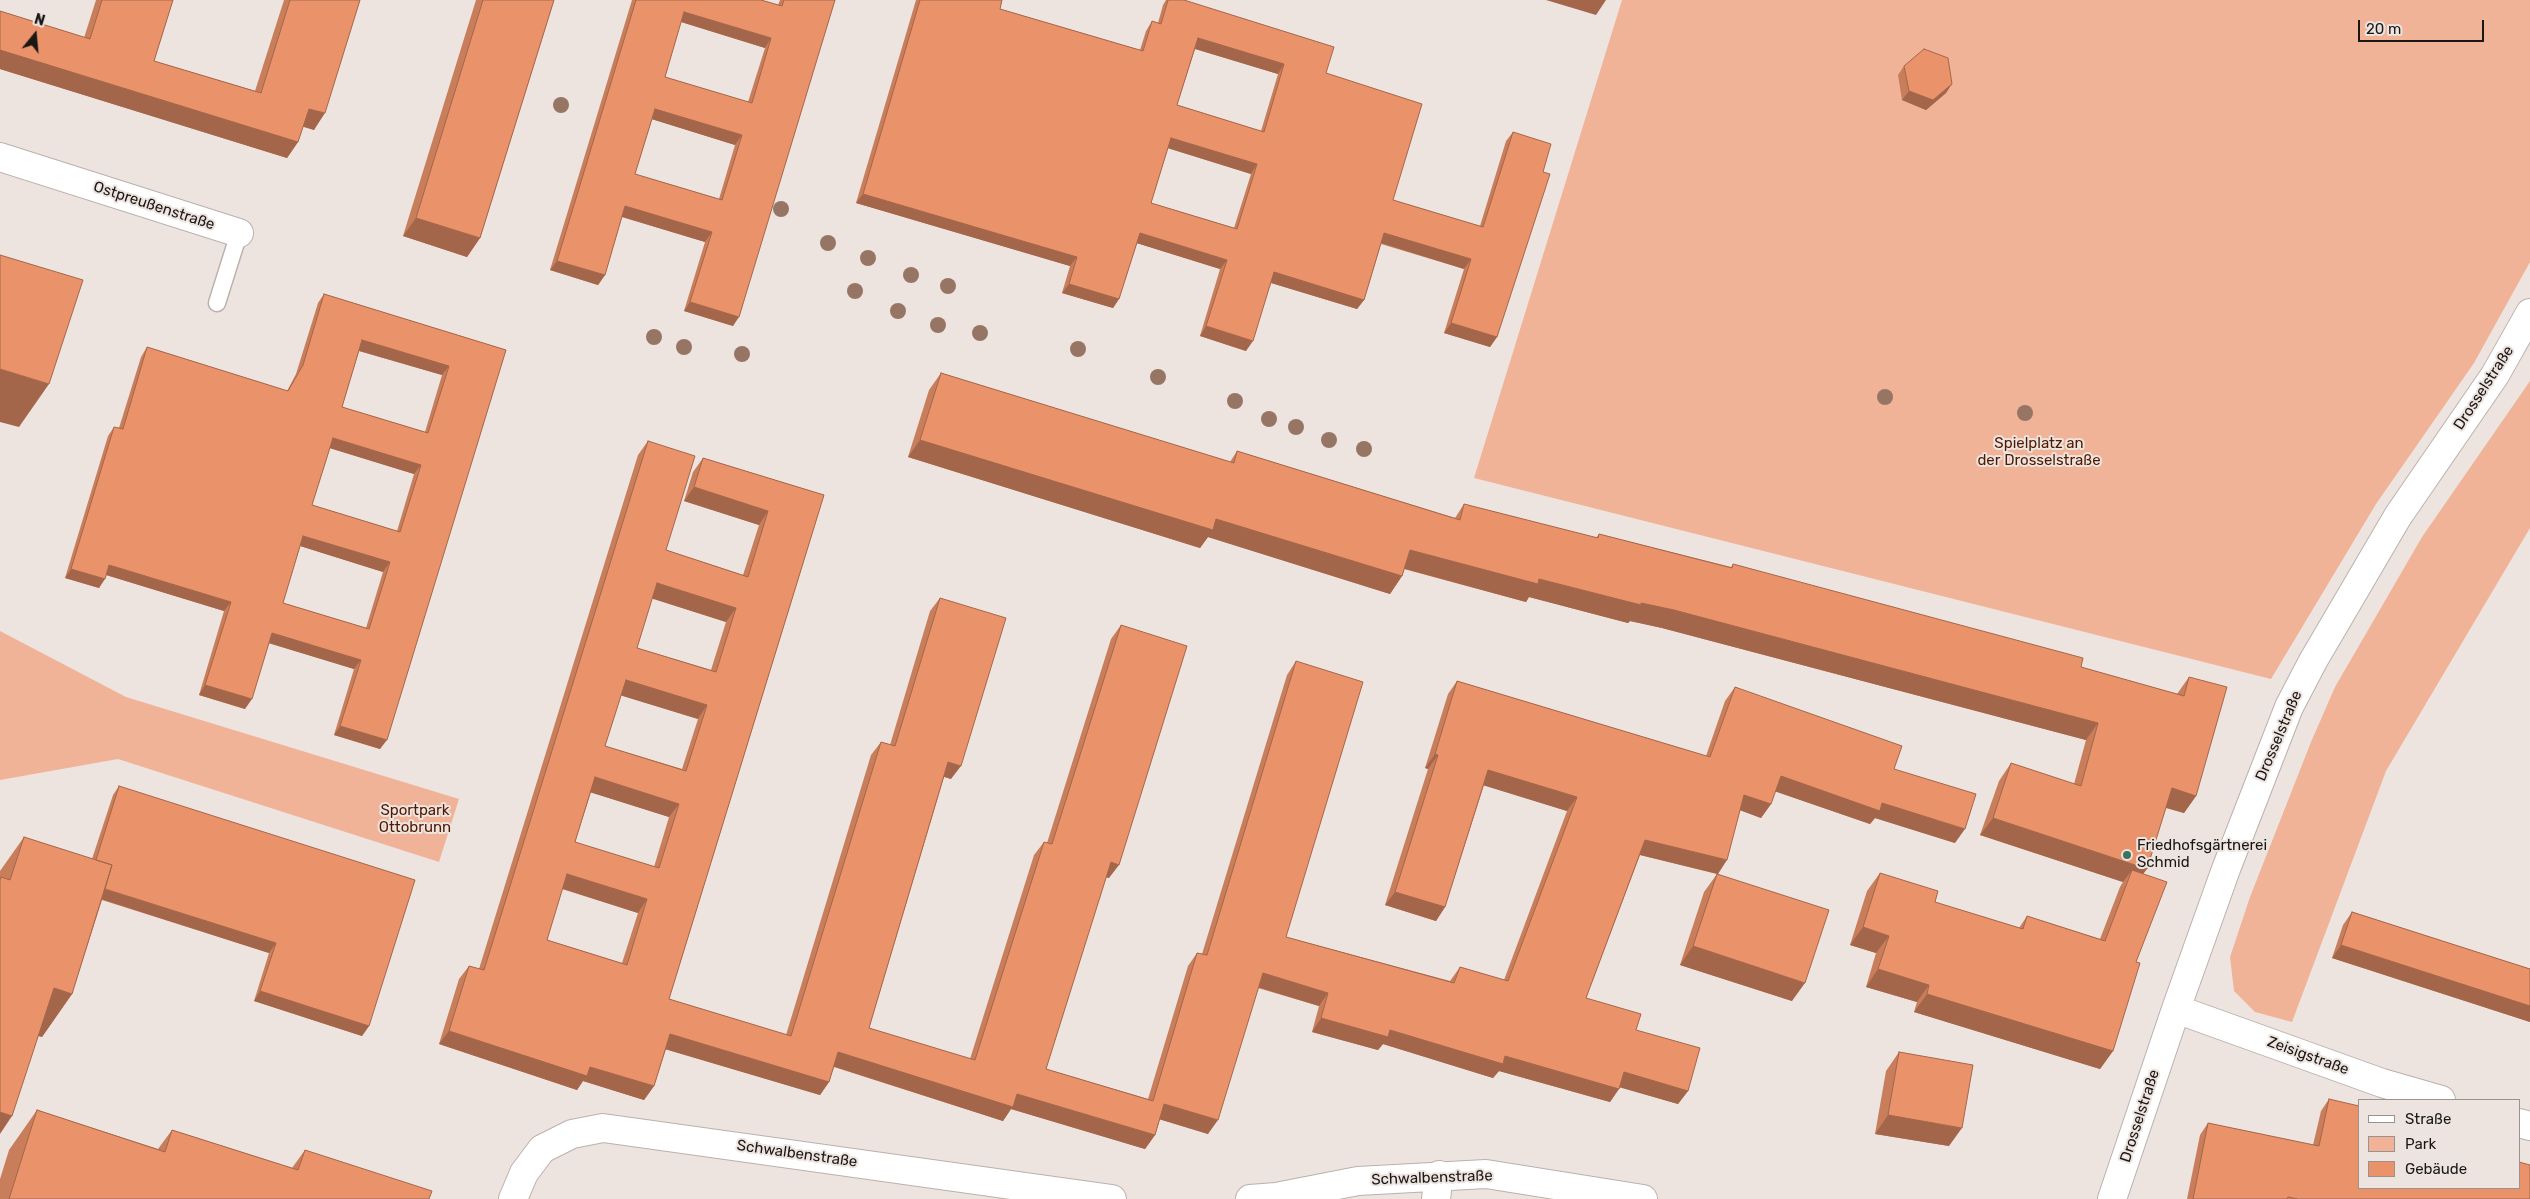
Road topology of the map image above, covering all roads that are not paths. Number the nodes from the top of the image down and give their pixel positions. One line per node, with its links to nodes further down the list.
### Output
1 (0, 157): 2 (street, Ostpreußenstraße)
2 (239, 233): 3 (lane, Ostpreußenstraße)
3 (217, 303)
4 (2530, 313): 5 (street, Drosselstraße)
5 (2176, 1009): 6 (street, Zeisigstraße); 12 (street, Drosselstraße)
6 (2437, 1099)
7 (1438, 1187): 10 (street, Schwalbenstraße); 11 (street, Schwalbenstraße)
8 (513, 1199): 9 (street, Schwalbenstraße)
9 (1112, 1199)
10 (1250, 1199)
11 (1643, 1199)
12 (2112, 1199)

